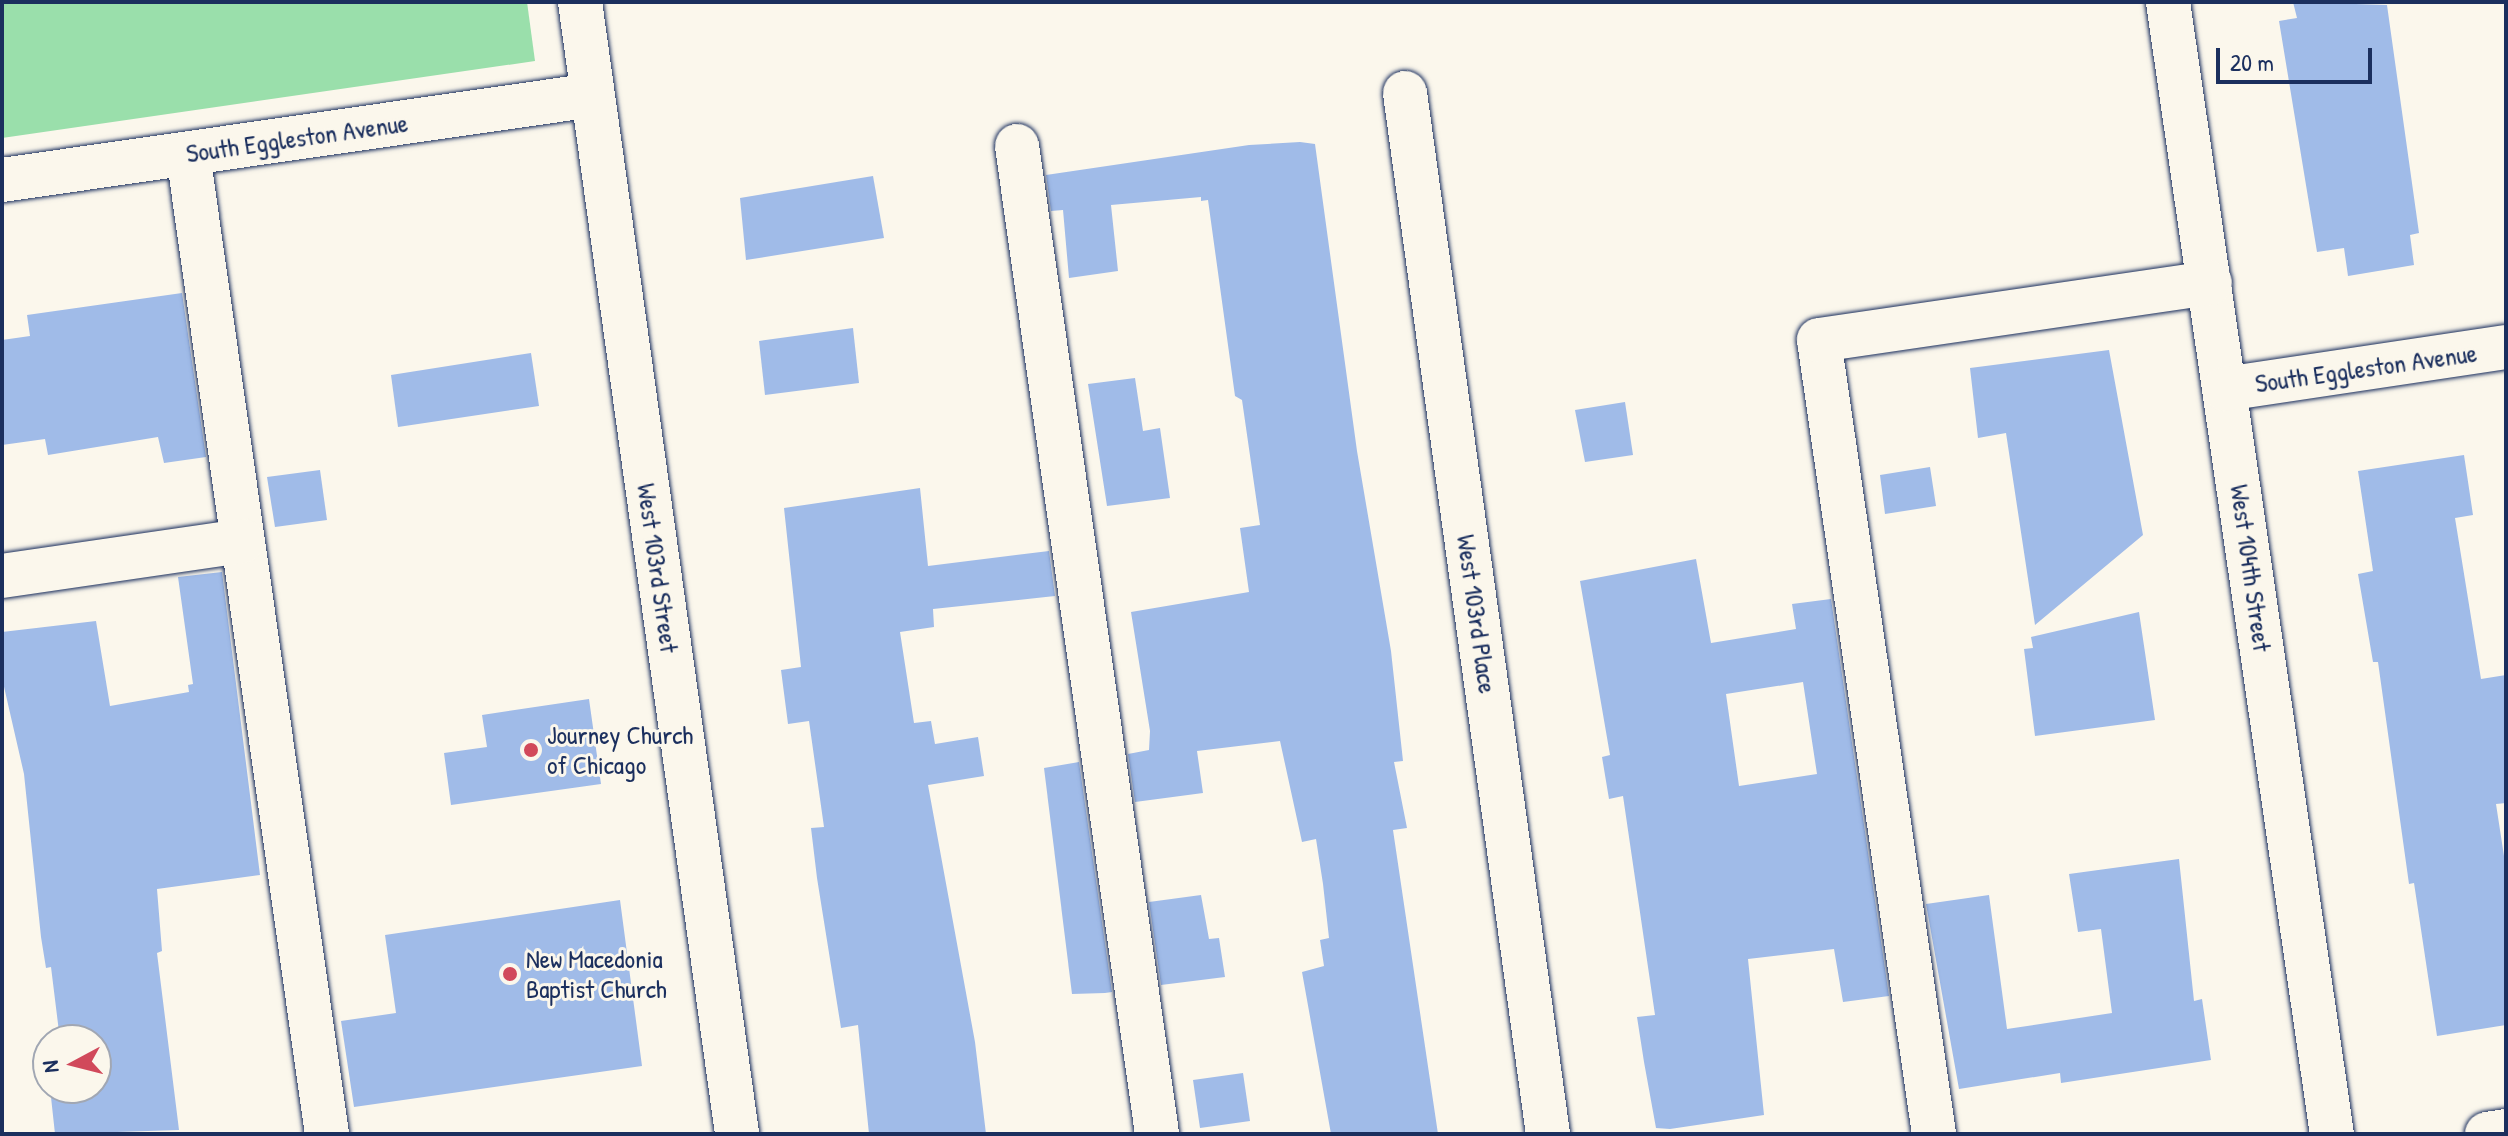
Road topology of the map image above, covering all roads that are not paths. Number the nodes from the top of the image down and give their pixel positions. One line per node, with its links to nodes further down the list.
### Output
1 (580, 2): 4 (street, West 103rd Street)
2 (2168, 2): 8 (street, West 104th Street)
3 (1405, 93): 17 (street, West 103rd Place)
4 (593, 95): 6 (street, South Eggleston Avenue); 15 (street, West 103rd Street)
5 (1017, 146): 16 (street)
6 (188, 154): 7 (street, South Eggleston Avenue); 11 (street)
7 (2, 180)
8 (2210, 283): 10 (street, West 104th Street); 18 (street)
9 (2506, 347): 10 (street, South Eggleston Avenue)
10 (2225, 389): 19 (street, West 104th Street)
11 (242, 541): 12 (street); 14 (street)
12 (2, 576)
13 (2506, 1131): 20 (street)
14 (327, 1134)
15 (737, 1134)
16 (1157, 1134)
17 (1548, 1134)
18 (1934, 1134)
19 (2332, 1134)
20 (2487, 1134)

